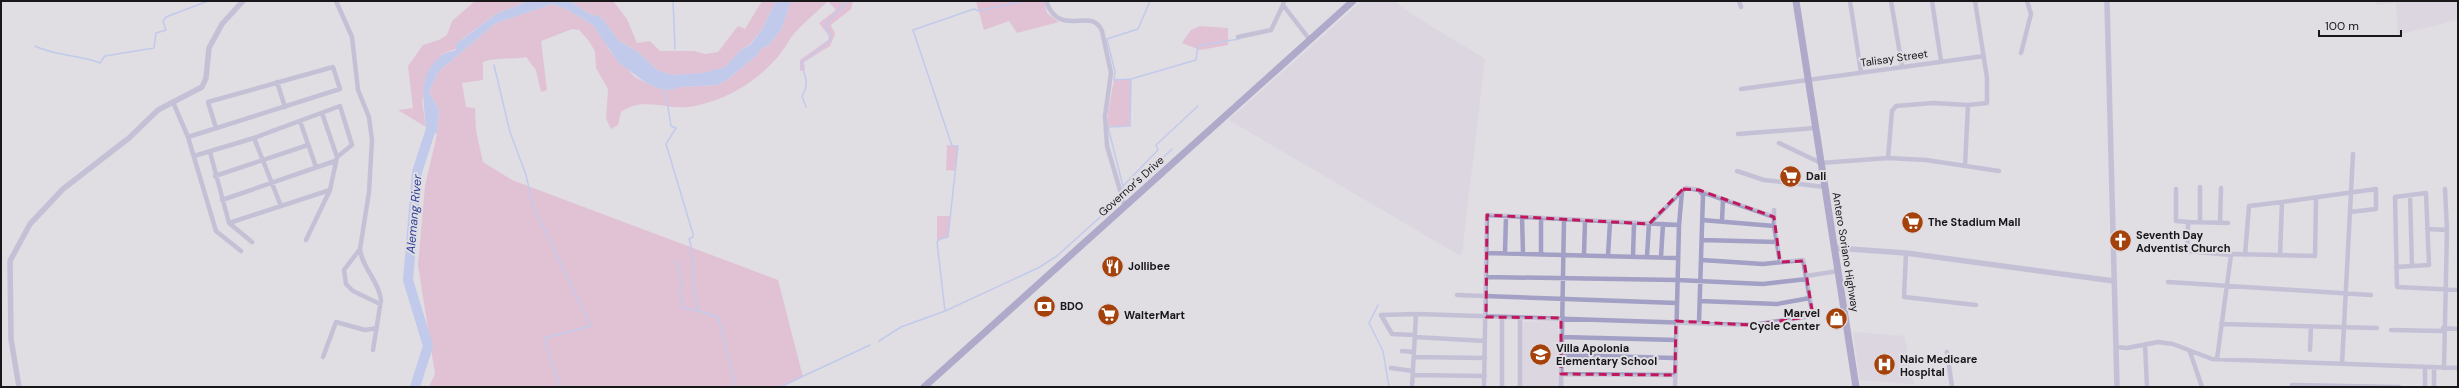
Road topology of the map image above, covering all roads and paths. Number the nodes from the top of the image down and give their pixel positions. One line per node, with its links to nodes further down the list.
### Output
1 (243, 1): 25 (street)
2 (336, 1): 94 (street)
3 (1046, 1): 65 (street)
4 (1353, 1): 16 (main road, Governor's Drive)
5 (1739, 1): 14 (street)
6 (1796, 1): 22 (main road, Antero Soriano Highway)
7 (1850, 1): 21 (street)
8 (1891, 1): 20 (street)
9 (1932, 1): 19 (street)
10 (1975, 1): 18 (street)
11 (2027, 1): 17 (street)
12 (2106, 1): 123 (street)
13 (1284, 3): 15 (street); 16 (street)
14 (1741, 7)
15 (1238, 37)
16 (1310, 40): 65 (main road, Governor's Drive)
17 (2021, 53)
18 (1984, 56): 19 (street, Talisay Street); 26 (street)
19 (1941, 61): 20 (street, Talisay Street)
20 (1902, 66): 21 (street, Talisay Street)
21 (1861, 72): 22 (street, Talisay Street)
22 (1807, 80): 24 (street, Talisay Street); 31 (main road, Antero Soriano Highway)
23 (278, 82): 27 (street); 27 (street); 30 (street)
24 (1741, 89)
25 (173, 102): 33 (street); 180 (street)
26 (1968, 105): 40 (street); 44 (street)
27 (285, 107): 30 (street)
28 (322, 113): 29 (street); 41 (street); 41 (street)
29 (300, 121): 34 (street); 36 (street)
30 (216, 128): 33 (street)
31 (1815, 128): 32 (street); 43 (main road, Antero Soriano Highway)
32 (1738, 134)
33 (188, 137): 39 (street)
34 (254, 138): 37 (street); 42 (street)
35 (1779, 143): 43 (street)
36 (308, 145): 42 (street); 45 (street)
37 (210, 152): 39 (street); 48 (street)
38 (2353, 154): 57 (street)
39 (194, 156): 95 (street)
40 (1888, 158): 43 (street); 44 (street)
41 (336, 159): 45 (street); 55 (street)
42 (263, 160): 48 (street); 49 (street)
43 (1821, 163): 50 (main road, Antero Soriano Highway)
44 (1965, 166): 47 (street)
45 (316, 167): 49 (street)
46 (1737, 171): 50 (street)
47 (1999, 171)
48 (215, 176): 62 (street)
49 (272, 184): 62 (street); 64 (street)
50 (1825, 187): 93 (main road, Antero Soriano Highway)
51 (2200, 187): 78 (street)
52 (2220, 188): 79 (street)
53 (2176, 189): 77 (street)
54 (2445, 189): 88 (street)
55 (330, 190): 64 (street); 89 (street)
56 (1682, 191): 58 (street); 83 (street); 85 (street)
57 (2351, 191): 60 (street); 67 (street); 67 (street)
58 (1702, 192): 61 (street); 73 (street)
59 (2410, 195): 87 (street); 115 (street); 116 (street)
60 (2316, 198): 63 (street); 107 (street)
61 (1723, 199): 70 (street); 75 (street)
62 (222, 200): 80 (street)
63 (2282, 202): 106 (street); 107 (street)
64 (281, 206): 80 (street)
65 (1125, 207): 181 (main road, Governor's Drive)
66 (1774, 210): 70 (street)
67 (2350, 212): 128 (street)
68 (1506, 216): 69 (street); 98 (street); 99 (street)
69 (1522, 217): 71 (street); 100 (street)
70 (1774, 217): 86 (street)
71 (1541, 218): 72 (street); 101 (street)
72 (1564, 220): 74 (street); 103 (street)
73 (1702, 220): 75 (street); 90 (street)
74 (1585, 221): 76 (street); 104 (street)
75 (1722, 221): 86 (street)
76 (1610, 222): 81 (street); 108 (street)
77 (2189, 222): 78 (street); 97 (street)
78 (2200, 222): 79 (street)
79 (2220, 222): 82 (street)
80 (228, 223): 91 (street)
81 (1634, 223): 83 (street); 109 (street)
82 (2228, 223)
83 (1649, 224): 84 (street); 110 (street)
84 (1663, 224): 85 (street); 111 (street)
85 (1679, 225): 112 (street)
86 (1774, 226): 92 (street)
87 (2427, 229): 88 (street); 115 (street)
88 (2447, 230): 126 (street)
89 (306, 240)
90 (1702, 240): 92 (street); 113 (street)
91 (252, 242)
92 (1777, 242): 114 (street)
93 (1835, 248): 102 (street); 117 (main road, Antero Soriano Highway)
94 (360, 249): 136 (street); 136 (street)
95 (241, 251)
96 (2170, 251): 97 (street)
97 (2187, 251): 105 (street)
98 (1486, 253): 99 (street); 118 (street)
99 (1505, 253): 100 (street)
100 (1522, 253): 101 (street)
101 (1541, 253): 103 (street)
102 (1906, 253): 123 (street); 137 (street)
103 (1563, 254): 104 (street); 120 (street)
104 (1584, 254): 108 (street)
105 (2231, 254): 106 (street); 125 (street)
106 (2245, 255): 107 (street)
107 (2280, 255)
108 (1608, 256): 109 (street)
109 (1633, 256): 110 (street)
110 (1647, 256): 111 (street)
111 (1661, 257): 112 (street)
112 (1678, 258): 121 (street)
113 (1702, 260): 114 (street); 122 (street)
114 (1780, 262): 119 (street)
115 (2412, 266): 116 (street)
116 (2396, 267): 126 (street)
117 (1838, 271): 119 (street); 188 (main road, Antero Soriano Highway)
118 (1486, 277): 120 (street); 131 (street)
119 (1807, 277): 122 (street); 133 (street)
120 (1562, 278): 121 (street); 132 (street)
121 (1678, 280): 122 (street); 135 (street)
122 (1702, 281): 134 (street)
123 (2114, 281): 158 (street)
124 (2168, 282): 125 (street)
125 (2226, 286): 128 (street); 145 (street)
126 (2445, 289): 127 (street); 152 (street)
127 (2458, 290)
128 (2346, 293): 130 (street); 147 (street)
129 (1457, 295): 131 (street)
130 (2371, 295)
131 (1485, 297): 132 (street); 139 (street)
132 (1562, 298): 135 (street); 142 (street)
133 (1810, 298): 134 (street); 144 (street)
134 (1700, 302): 144 (street)
135 (1677, 303): 143 (street)
136 (380, 304): 148 (street)
137 (1976, 305)
138 (1416, 314): 139 (street); 153 (street); 153 (street)
139 (1486, 317): 140 (street); 156 (street)
140 (1502, 318): 141 (street); 184 (street)
141 (1520, 318): 142 (street); 185 (street)
142 (1561, 318): 143 (street); 154 (street)
143 (1676, 321): 144 (street); 155 (street)
144 (1699, 322)
145 (2221, 324): 146 (street); 169 (street)
146 (2311, 326): 147 (street); 160 (street)
147 (2344, 327): 149 (street); 170 (street)
148 (376, 328): 159 (street); 166 (street)
149 (2377, 328)
150 (2458, 329): 152 (street)
151 (2391, 330): 152 (street)
152 (2443, 330): 174 (street)
153 (1415, 336): 156 (street); 164 (street)
154 (1561, 337): 155 (street); 165 (street)
155 (1676, 340): 168 (street)
156 (1485, 341): 167 (street)
157 (2145, 344): 158 (street); 163 (street); 191 (street)
158 (2116, 347): 190 (street)
159 (373, 350)
160 (2310, 350)
161 (1402, 351): 164 (street)
162 (1947, 352): 189 (street)
163 (2190, 352): 169 (street); 192 (street)
164 (1414, 355): 167 (street); 176 (street)
165 (1561, 355): 168 (street); 177 (street)
166 (323, 357)
167 (1485, 358): 179 (street)
168 (1675, 358): 178 (street)
169 (2217, 359): 170 (street)
170 (2342, 364): 171 (street)
171 (2425, 367): 172 (street); 195 (street)
172 (2434, 367): 174 (street); 196 (street)
173 (1391, 368): 176 (street)
174 (2444, 368): 175 (street)
175 (2458, 368)
176 (1413, 373): 179 (street); 182 (street)
177 (1561, 374): 178 (street); 186 (street)
178 (1675, 375): 187 (street)
179 (1485, 376): 183 (street)
180 (19, 387)
181 (924, 387)
182 (1412, 387)
183 (1484, 387)
184 (1502, 387)
185 (1520, 387)
186 (1561, 387)
187 (1675, 387)
188 (1856, 387)
189 (1952, 387)
190 (2117, 387)
191 (2147, 387)
192 (2202, 387)
193 (2292, 387): 194 (street)
194 (2399, 387)
195 (2426, 387)
196 (2434, 387)

